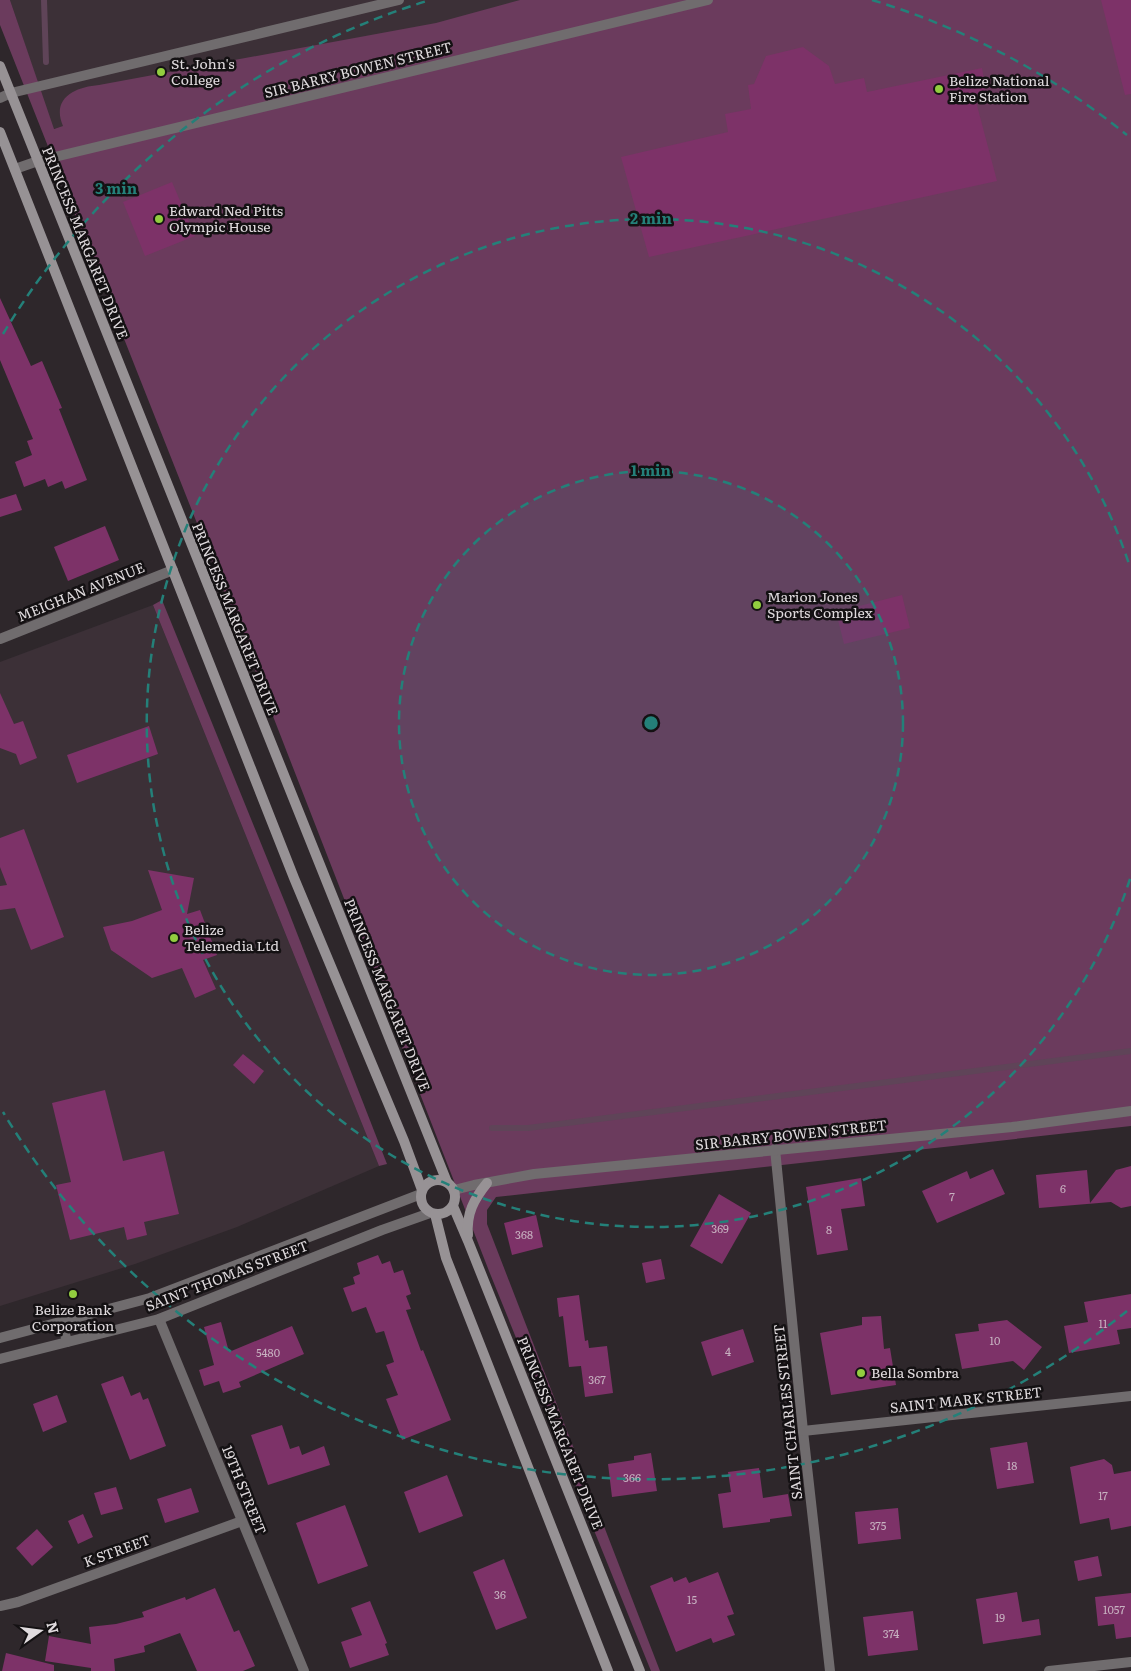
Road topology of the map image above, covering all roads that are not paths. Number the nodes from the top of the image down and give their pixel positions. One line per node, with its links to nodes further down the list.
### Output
1 (398, 0): 4 (street)
2 (708, 0): 7 (street, SIR BARRY BOWEN STREET)
3 (0, 66): 4 (main road, PRINCESS MARGARET DRIVE)
4 (11, 93): 5 (street); 7 (main road, PRINCESS MARGARET DRIVE)
5 (0, 98)
6 (0, 132): 8 (main road)
7 (38, 161): 8 (street, SIR BARRY BOWEN STREET); 13 (main road, PRINCESS MARGARET DRIVE)
8 (15, 169): 9 (main road)
9 (173, 570): 10 (street, MEIGHAN AVENUE); 16 (main road)
10 (0, 639)
11 (1131, 1111): 12 (street, SIR BARRY BOWEN STREET)
12 (775, 1150): 14 (street, SIR BARRY BOWEN STREET); 26 (street, SAINT CHARLES STREET)
13 (447, 1182): 15 (main road); 16 (main road)
14 (487, 1183): 15 (street, SIR BARRY BOWEN STREET); 19 (main road)
15 (454, 1190): 17 (main road)
16 (421, 1192): 18 (main road); 21 (street, SAINT THOMAS STREET)
17 (453, 1206): 18 (main road); 19 (main road, PRINCESS MARGARET DRIVE)
18 (433, 1213): 20 (street, SAINT THOMAS STREET); 31 (main road)
19 (468, 1241): 32 (main road, PRINCESS MARGARET DRIVE)
20 (159, 1319): 23 (street, SAINT THOMAS STREET); 27 (street, 19TH STREET)
21 (62, 1322): 22 (street, SAINT THOMAS STREET); 23 (street)
22 (0, 1338)
23 (67, 1342): 24 (street, SAINT THOMAS STREET)
24 (0, 1360)
25 (1131, 1396): 26 (street, SAINT MARK STREET)
26 (803, 1431): 33 (street, SAINT CHARLES STREET)
27 (242, 1521): 28 (street, K STREET); 30 (street, 19TH STREET)
28 (0, 1606)
29 (1131, 1662): 34 (street)
30 (304, 1671)
31 (608, 1671)
32 (640, 1671)
33 (830, 1671)
34 (1048, 1671)

